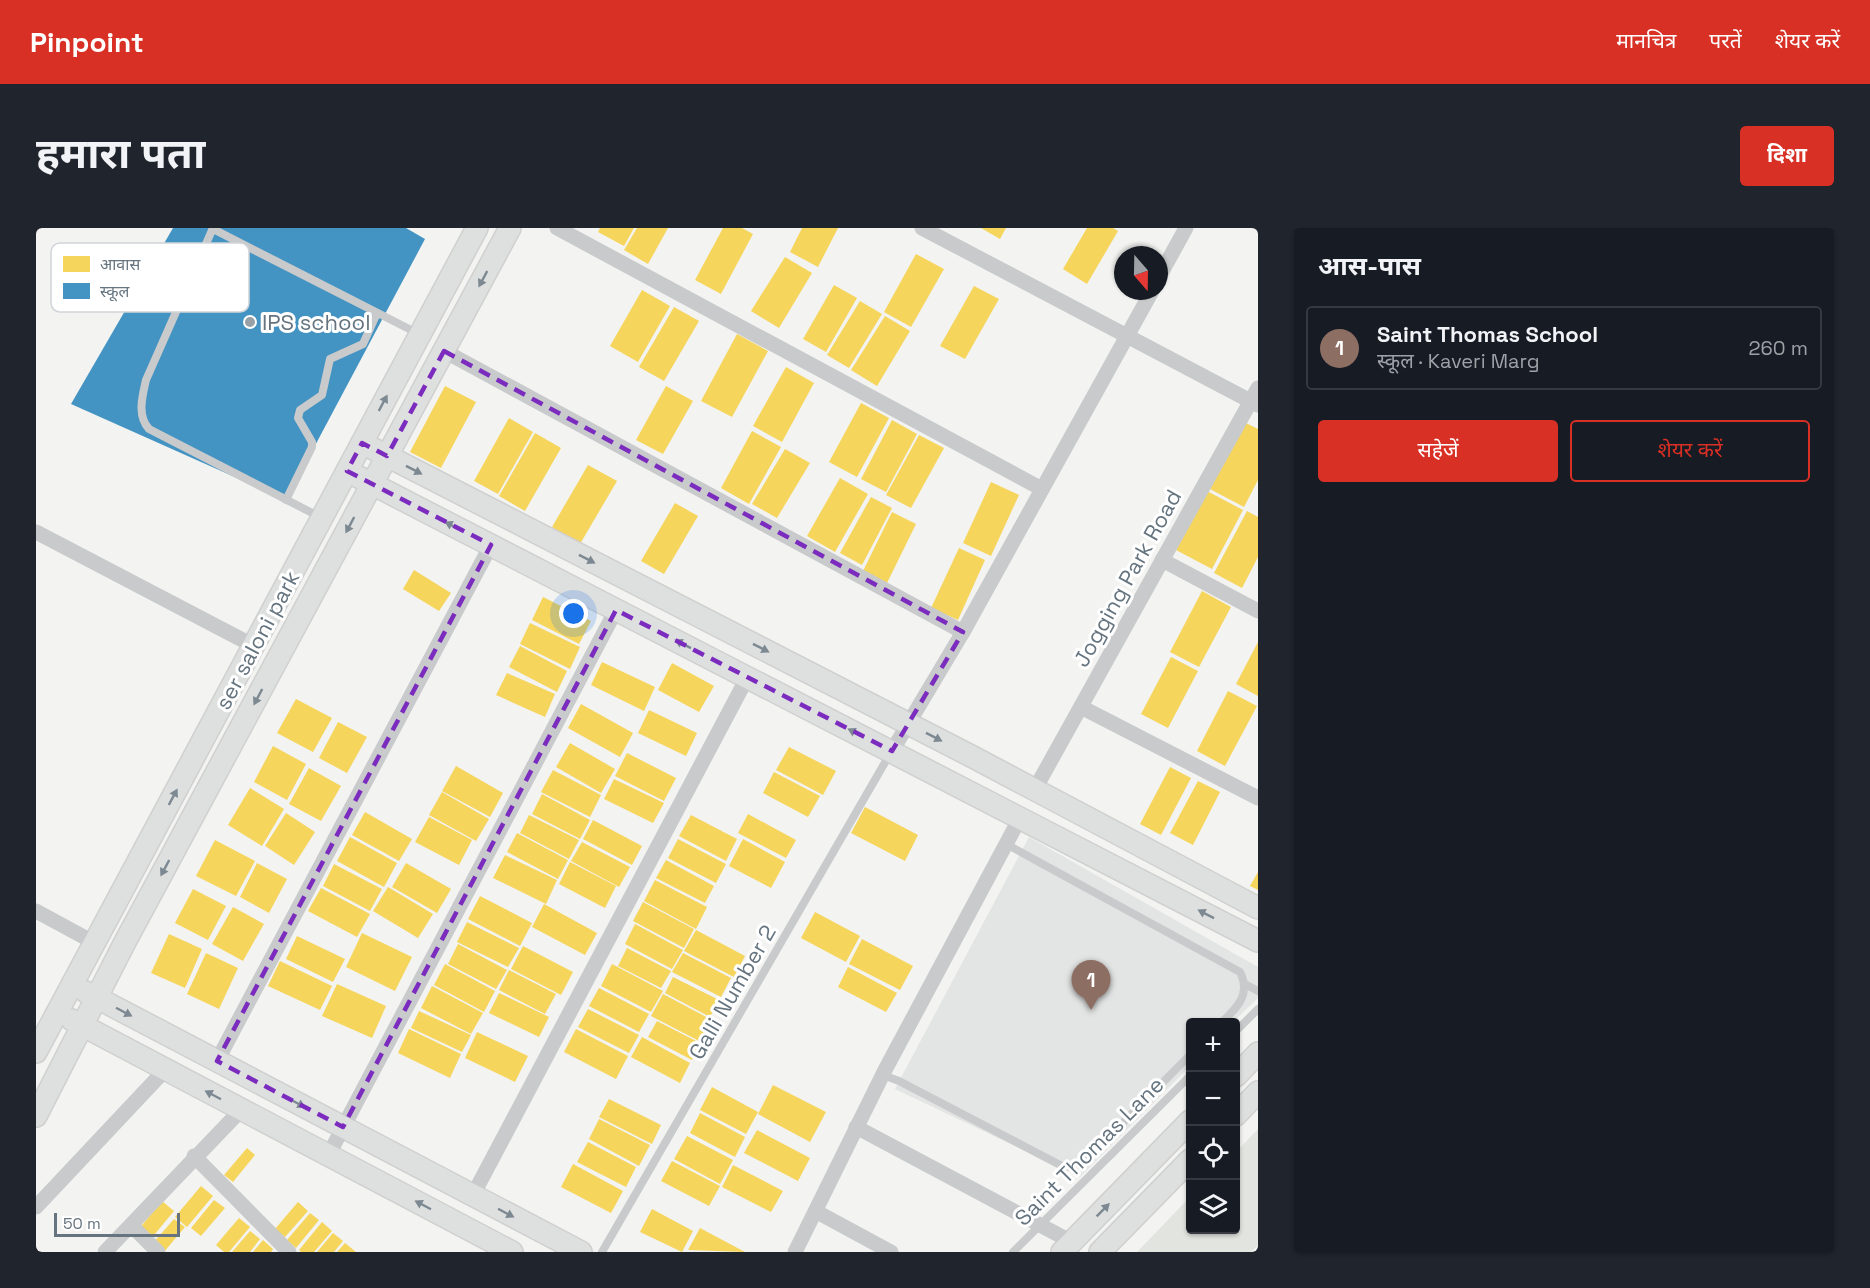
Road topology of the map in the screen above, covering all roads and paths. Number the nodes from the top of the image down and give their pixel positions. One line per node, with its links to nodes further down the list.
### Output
1 (213, 228): 7 (lane); 8 (lane)
2 (477, 228): 14 (street, ser saloni park)
3 (510, 228): 16 (street, one-way to 16)
4 (557, 228): 22 (street)
5 (922, 228): 15 (street)
6 (1186, 228): 10 (street)
7 (206, 243)
8 (242, 243)
9 (249, 247): 13 (lane)
10 (1168, 261)
11 (1147, 300): 15 (street)
12 (176, 312): 23 (lane)
13 (377, 313): 14 (lane); 23 (lane)
14 (420, 334): 18 (street, ser saloni park, one-way to 14)
15 (1127, 336): 17 (street); 22 (street)
16 (444, 351): 19 (street); 30 (street)
17 (1255, 398): 27 (street, Jogging Park Road)
18 (362, 443): 19 (street); 20 (street, ser saloni park)
19 (387, 456): 21 (street); 34 (street, one-way to 34)
20 (347, 471): 21 (street); 24 (street, ser saloni park)
21 (372, 484): 26 (street, one-way to 21); 47 (street, one-way to 47)
22 (1041, 489): 30 (street)
23 (286, 500): 24 (lane)
24 (322, 518): 31 (street, ser saloni park)
25 (36, 532): 31 (street)
26 (490, 545): 28 (street); 56 (street)
27 (1162, 560): 29 (street); 33 (street, Jogging Park Road)
28 (616, 610): 32 (street, one-way to 28); 66 (street)
29 (1258, 611)
30 (963, 632): 34 (street)
31 (254, 646): 43 (street, ser saloni park, one-way to 31)
32 (747, 678): 35 (street, one-way to 32); 73 (street)
33 (1081, 707): 36 (street, Jogging Park Road); 37 (street)
34 (909, 725): 35 (street); 36 (street, one-way to 36)
35 (892, 751): 38 (street); 84 (lane, Galli Number 2)
36 (1035, 789): 40 (street)
37 (1258, 798)
38 (1020, 818): 39 (street); 42 (street, one-way to 38)
39 (1006, 844): 44 (lane); 59 (street)
40 (1258, 908)
41 (36, 911): 43 (street)
42 (1258, 941)
43 (95, 943): 45 (street, ser saloni park)
44 (1245, 984): 46 (lane); 50 (lane)
45 (72, 985): 47 (street); 49 (street, ser saloni park)
46 (1258, 991)
47 (96, 998): 51 (street); 56 (street, one-way to 56)
48 (1258, 1009): 52 (lane)
49 (57, 1012): 51 (street); 53 (street, ser saloni park)
50 (1227, 1018)
51 (82, 1026): 57 (street); 64 (street)
52 (1240, 1027)
53 (36, 1052)
54 (1258, 1053): 58 (street)
55 (1186, 1060): 70 (lane)
56 (217, 1061): 66 (street, one-way to 66)
57 (165, 1070): 62 (street, one-way to 57); 74 (street)
58 (1240, 1072)
59 (883, 1075): 67 (street); 70 (lane)
60 (1186, 1081): 72 (lane, Saint Thomas Lane)
61 (1258, 1092): 63 (street)
62 (241, 1110): 68 (street); 69 (street)
63 (1240, 1111)
64 (36, 1116)
65 (1186, 1126): 78 (street, one-way to 65)
66 (343, 1127): 69 (street); 73 (street)
67 (856, 1127): 75 (street); 77 (street)
68 (194, 1156): 76 (street); 81 (street)
69 (328, 1156): 82 (street, one-way to 69)
70 (1081, 1163): 72 (lane)
71 (1186, 1165): 88 (street)
72 (1094, 1172): 77 (lane, Saint Thomas Lane)
73 (473, 1195): 83 (street, one-way to 83)
74 (36, 1207)
75 (817, 1212): 85 (street); 86 (street)
76 (131, 1225): 79 (street); 80 (street)
77 (1041, 1225): 78 (street); 87 (lane, Saint Thomas Lane)
78 (1067, 1247)
79 (105, 1252)
80 (158, 1252)
81 (289, 1252)
82 (512, 1252)
83 (581, 1252)
84 (602, 1252)
85 (795, 1252)
86 (891, 1252)
87 (1013, 1252)
88 (1100, 1252)

